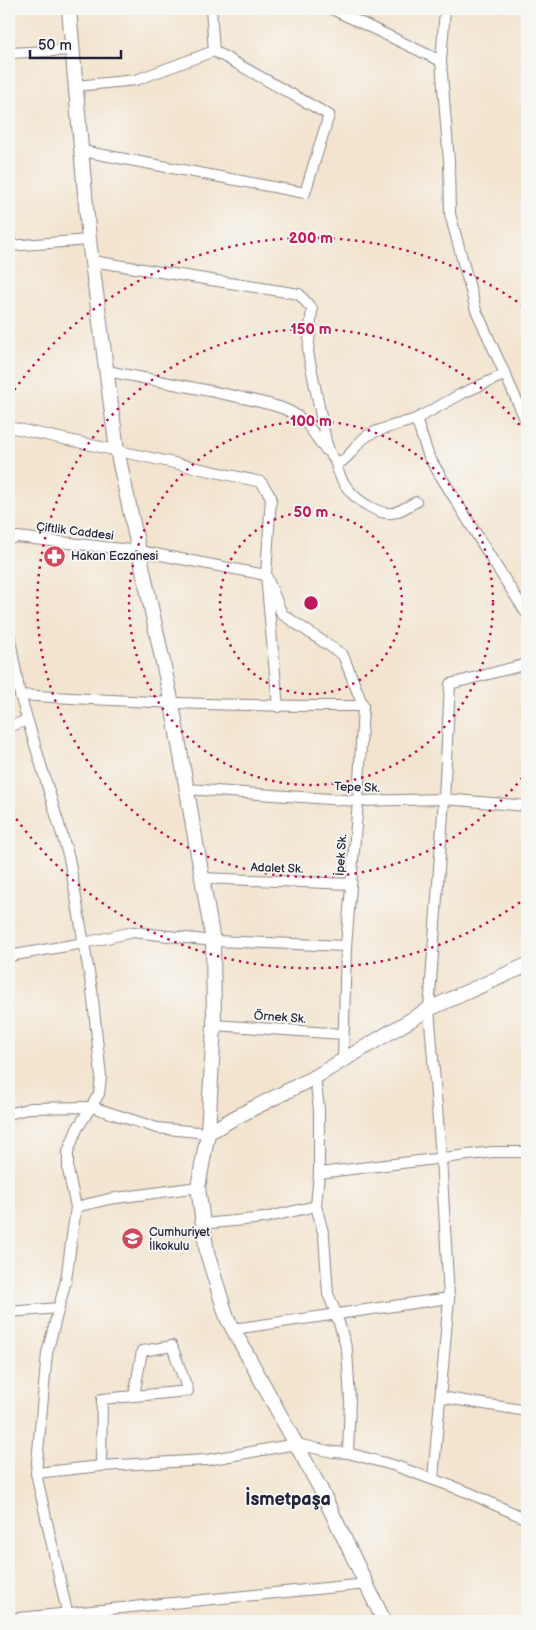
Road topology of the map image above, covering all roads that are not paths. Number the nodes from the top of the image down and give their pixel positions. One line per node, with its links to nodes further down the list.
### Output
1 (69, 9): 5 (street)
2 (211, 9): 6 (street)
3 (332, 9): 8 (street)
4 (445, 9): 8 (street)
5 (72, 50): 7 (street); 9 (street)
6 (214, 51): 9 (street); 10 (street)
7 (9, 53)
8 (441, 62): 15 (street)
9 (76, 86): 10 (street)
10 (82, 151): 11 (street)
11 (90, 240): 12 (street); 13 (street)
12 (9, 246)
13 (92, 261): 14 (street); 20 (street)
14 (107, 371): 19 (street); 20 (street)
15 (506, 374): 16 (street); 17 (street)
16 (416, 419): 20 (street); 25 (street)
17 (527, 422)
18 (9, 428): 19 (street)
19 (117, 450): 23 (street); 24 (street)
20 (333, 457): 21 (street)
21 (416, 502)
22 (9, 539): 23 (street, Çiftlik Caddesi)
23 (139, 551): 24 (street, Çiftlik Caddesi); 29 (street)
24 (266, 574): 30 (street, İpek Sk.); 31 (street)
25 (527, 614)
26 (9, 633): 28 (street)
27 (527, 664): 35 (street)
28 (20, 696): 29 (street); 32 (street)
29 (172, 704): 31 (street); 34 (street)
30 (363, 706): 31 (street); 36 (street, İpek Sk.)
31 (278, 707)
32 (27, 720): 33 (street); 41 (street)
33 (9, 727)
34 (187, 789): 36 (street, Tepe Sk.); 38 (street)
35 (444, 799): 36 (street, Tepe Sk.); 37 (street, Tepe Sk.); 45 (street)
36 (358, 801): 39 (street, İpek Sk.)
37 (527, 806)
38 (202, 878): 39 (street, Adalet Sk.); 40 (street)
39 (351, 884): 42 (street, İpek Sk.)
40 (213, 941): 41 (street); 42 (street); 46 (street)
41 (84, 943): 43 (street); 50 (street)
42 (346, 946): 47 (street, İpek Sk.)
43 (9, 956)
44 (527, 965): 45 (street)
45 (428, 1009): 48 (street); 54 (street)
46 (214, 1025): 47 (street, Örnek Sk.); 52 (street)
47 (344, 1034): 48 (street, İpek Sk.)
48 (343, 1060): 49 (street)
49 (315, 1077): 52 (street); 55 (street)
50 (92, 1107): 51 (street); 52 (street); 58 (street)
51 (9, 1111)
52 (208, 1133): 56 (street)
53 (527, 1152): 54 (street)
54 (441, 1157): 55 (street); 60 (street)
55 (319, 1173): 57 (street)
56 (198, 1187): 58 (street); 59 (street)
57 (316, 1206): 59 (street); 63 (street)
58 (76, 1207): 61 (street)
59 (203, 1224): 64 (street)
60 (449, 1298): 63 (street); 66 (street)
61 (59, 1308): 62 (street); 71 (street)
62 (9, 1312)
63 (336, 1313): 64 (street); 69 (street)
64 (233, 1329): 68 (street)
65 (134, 1396): 65 (street); 70 (street)
66 (441, 1397): 67 (street); 72 (street)
67 (527, 1411)
68 (296, 1444): 69 (street); 70 (street); 74 (street)
69 (348, 1453): 72 (street)
70 (101, 1466): 71 (street)
71 (36, 1473): 75 (street)
72 (433, 1479): 73 (street)
73 (527, 1518)
74 (367, 1584): 75 (street); 77 (street)
75 (68, 1617): 76 (street)
76 (9, 1619)
77 (384, 1621)

